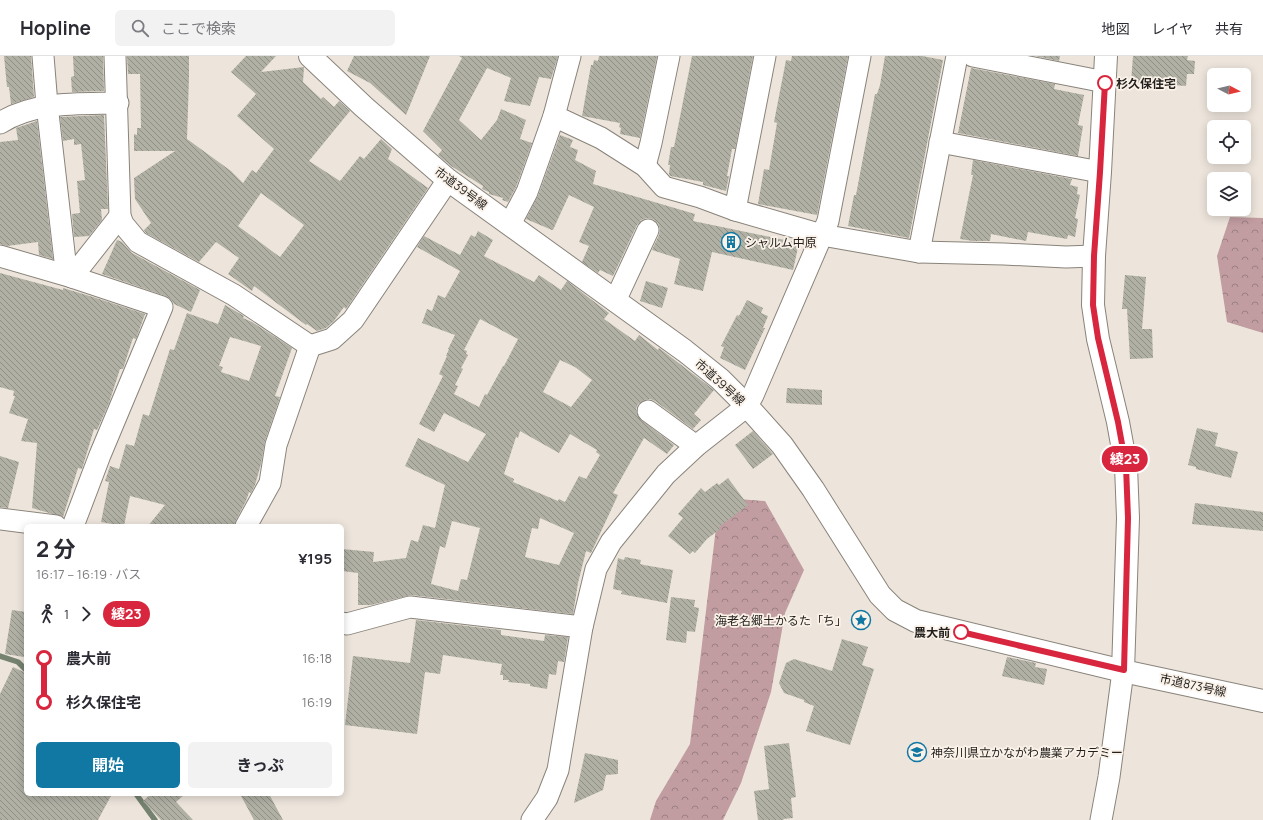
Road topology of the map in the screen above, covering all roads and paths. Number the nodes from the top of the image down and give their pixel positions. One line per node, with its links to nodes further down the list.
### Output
1 (43, 56): 14 (street)
2 (115, 56): 13 (street)
3 (310, 56): 20 (street, 市道39号線)
4 (570, 56): 15 (street)
5 (668, 56): 18 (street)
6 (765, 56): 21 (street)
7 (860, 56): 25 (street)
8 (957, 56): 17 (street)
9 (973, 56): 11 (street)
10 (1106, 56): 12 (street)
11 (1037, 62): 12 (street)
12 (1105, 82): 19 (street)
13 (118, 103): 14 (street); 22 (street)
14 (47, 106): 16 (street); 29 (street)
15 (554, 116): 18 (street); 23 (street)
16 (0, 123)
17 (940, 142): 19 (street); 26 (street)
18 (645, 166): 21 (street)
19 (1100, 172): 28 (street)
20 (448, 180): 23 (street, 市道39号線); 31 (street)
21 (735, 210): 25 (street)
22 (120, 216): 29 (street); 31 (street)
23 (510, 224): 30 (street, 市道39号線)
24 (648, 230): 30 (street)
25 (822, 235): 26 (street); 32 (street)
26 (919, 252): 28 (street)
27 (0, 256): 29 (street)
28 (1094, 256): 41 (street)
29 (72, 277): 37 (street)
30 (615, 301): 32 (street, 市道39号線)
31 (310, 346): 38 (street)
32 (747, 406): 34 (street); 41 (street, 市道39号線)
33 (648, 411): 34 (street)
34 (696, 446): 40 (street)
35 (0, 519): 36 (street)
36 (40, 524)
37 (74, 524)
38 (247, 524)
39 (344, 623): 40 (street)
40 (582, 627): 43 (street)
41 (1124, 670): 42 (street, 市道873号線); 44 (street)
42 (1263, 701)
43 (532, 820)
44 (1101, 820)

